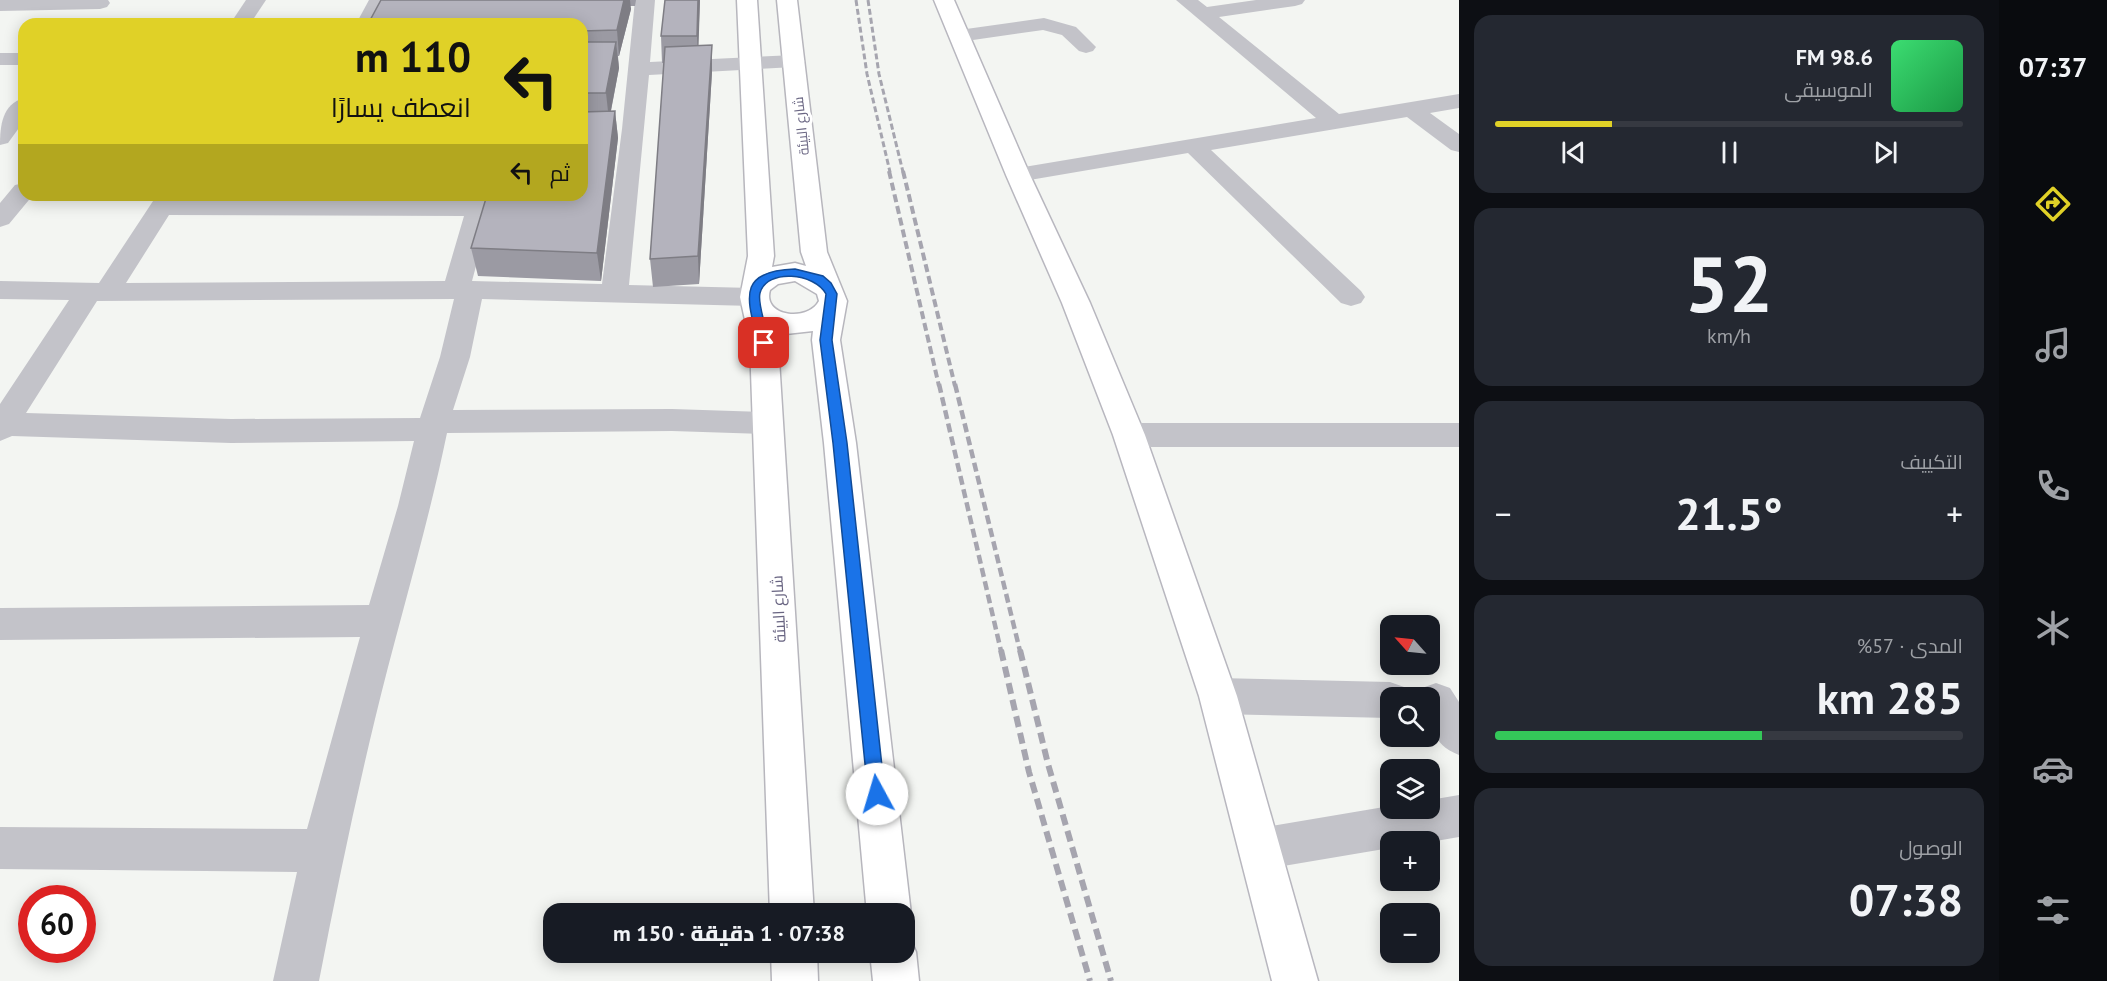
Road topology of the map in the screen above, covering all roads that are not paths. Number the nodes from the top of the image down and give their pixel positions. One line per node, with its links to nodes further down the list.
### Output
1 (256, 0): 13 (street)
2 (747, 0): 19 (main road, شارع البيئة)
3 (787, 0): 18 (main road, شارع البيئة)
4 (944, 0): 14 (main road)
5 (1186, 0): 11 (street)
6 (1295, 0): 11 (street)
7 (101, 2): 9 (street); 12 (street)
8 (644, 4): 10 (street); 20 (street)
9 (0, 5)
10 (620, 9)
11 (1203, 14): 28 (street)
12 (89, 18)
13 (244, 18)
14 (959, 36): 15 (street); 32 (main road)
15 (1086, 47)
16 (0, 59): 17 (street)
17 (18, 59)
18 (794, 62): 19 (street); 24 (main road, شارع البيئة)
19 (749, 63): 20 (street); 23 (main road, شارع البيئة)
20 (632, 64): 40 (street)
21 (0, 77): 22 (street)
22 (18, 77)
23 (751, 92): 24 (main road); 42 (main road, شارع البيئة)
24 (797, 92): 41 (main road, شارع البيئة)
25 (1459, 101): 26 (street)
26 (1411, 109): 28 (street); 30 (street)
27 (18, 117): 29 (street)
28 (1333, 121): 31 (street)
29 (9, 135)
30 (1459, 145)
31 (1194, 146): 32 (street); 43 (street)
32 (1018, 175): 47 (main road)
33 (15, 193): 36 (street)
34 (166, 201): 35 (street); 39 (street)
35 (481, 201): 38 (street)
36 (0, 219)
37 (0, 290): 39 (street)
38 (463, 290): 39 (street); 40 (street); 45 (street)
39 (98, 292): 46 (street)
40 (615, 292): 42 (street)
41 (830, 294): 42 (main road); 42 (main road); 60 (main road, شارع البيئة)
42 (755, 297): 44 (main road, شارع البيئة)
43 (1351, 297)
44 (767, 423): 45 (street); 59 (main road, شارع البيئة)
45 (434, 425): 46 (street); 49 (street)
46 (1, 426)
47 (1129, 435): 48 (street); 51 (main road)
48 (1459, 435)
49 (382, 621): 50 (street); 58 (street)
50 (0, 624)
51 (1218, 696): 52 (street); 57 (main road)
52 (1380, 700)
53 (1442, 700): 54 (street)
54 (1459, 736)
55 (1459, 816): 57 (street)
56 (0, 848): 58 (street)
57 (1260, 849): 66 (main road)
58 (323, 851): 63 (street)
59 (792, 903)
60 (888, 903)
61 (794, 963): 64 (main road)
62 (894, 963): 65 (main road)
63 (296, 981)
64 (795, 981)
65 (896, 981)
66 (1295, 981)

